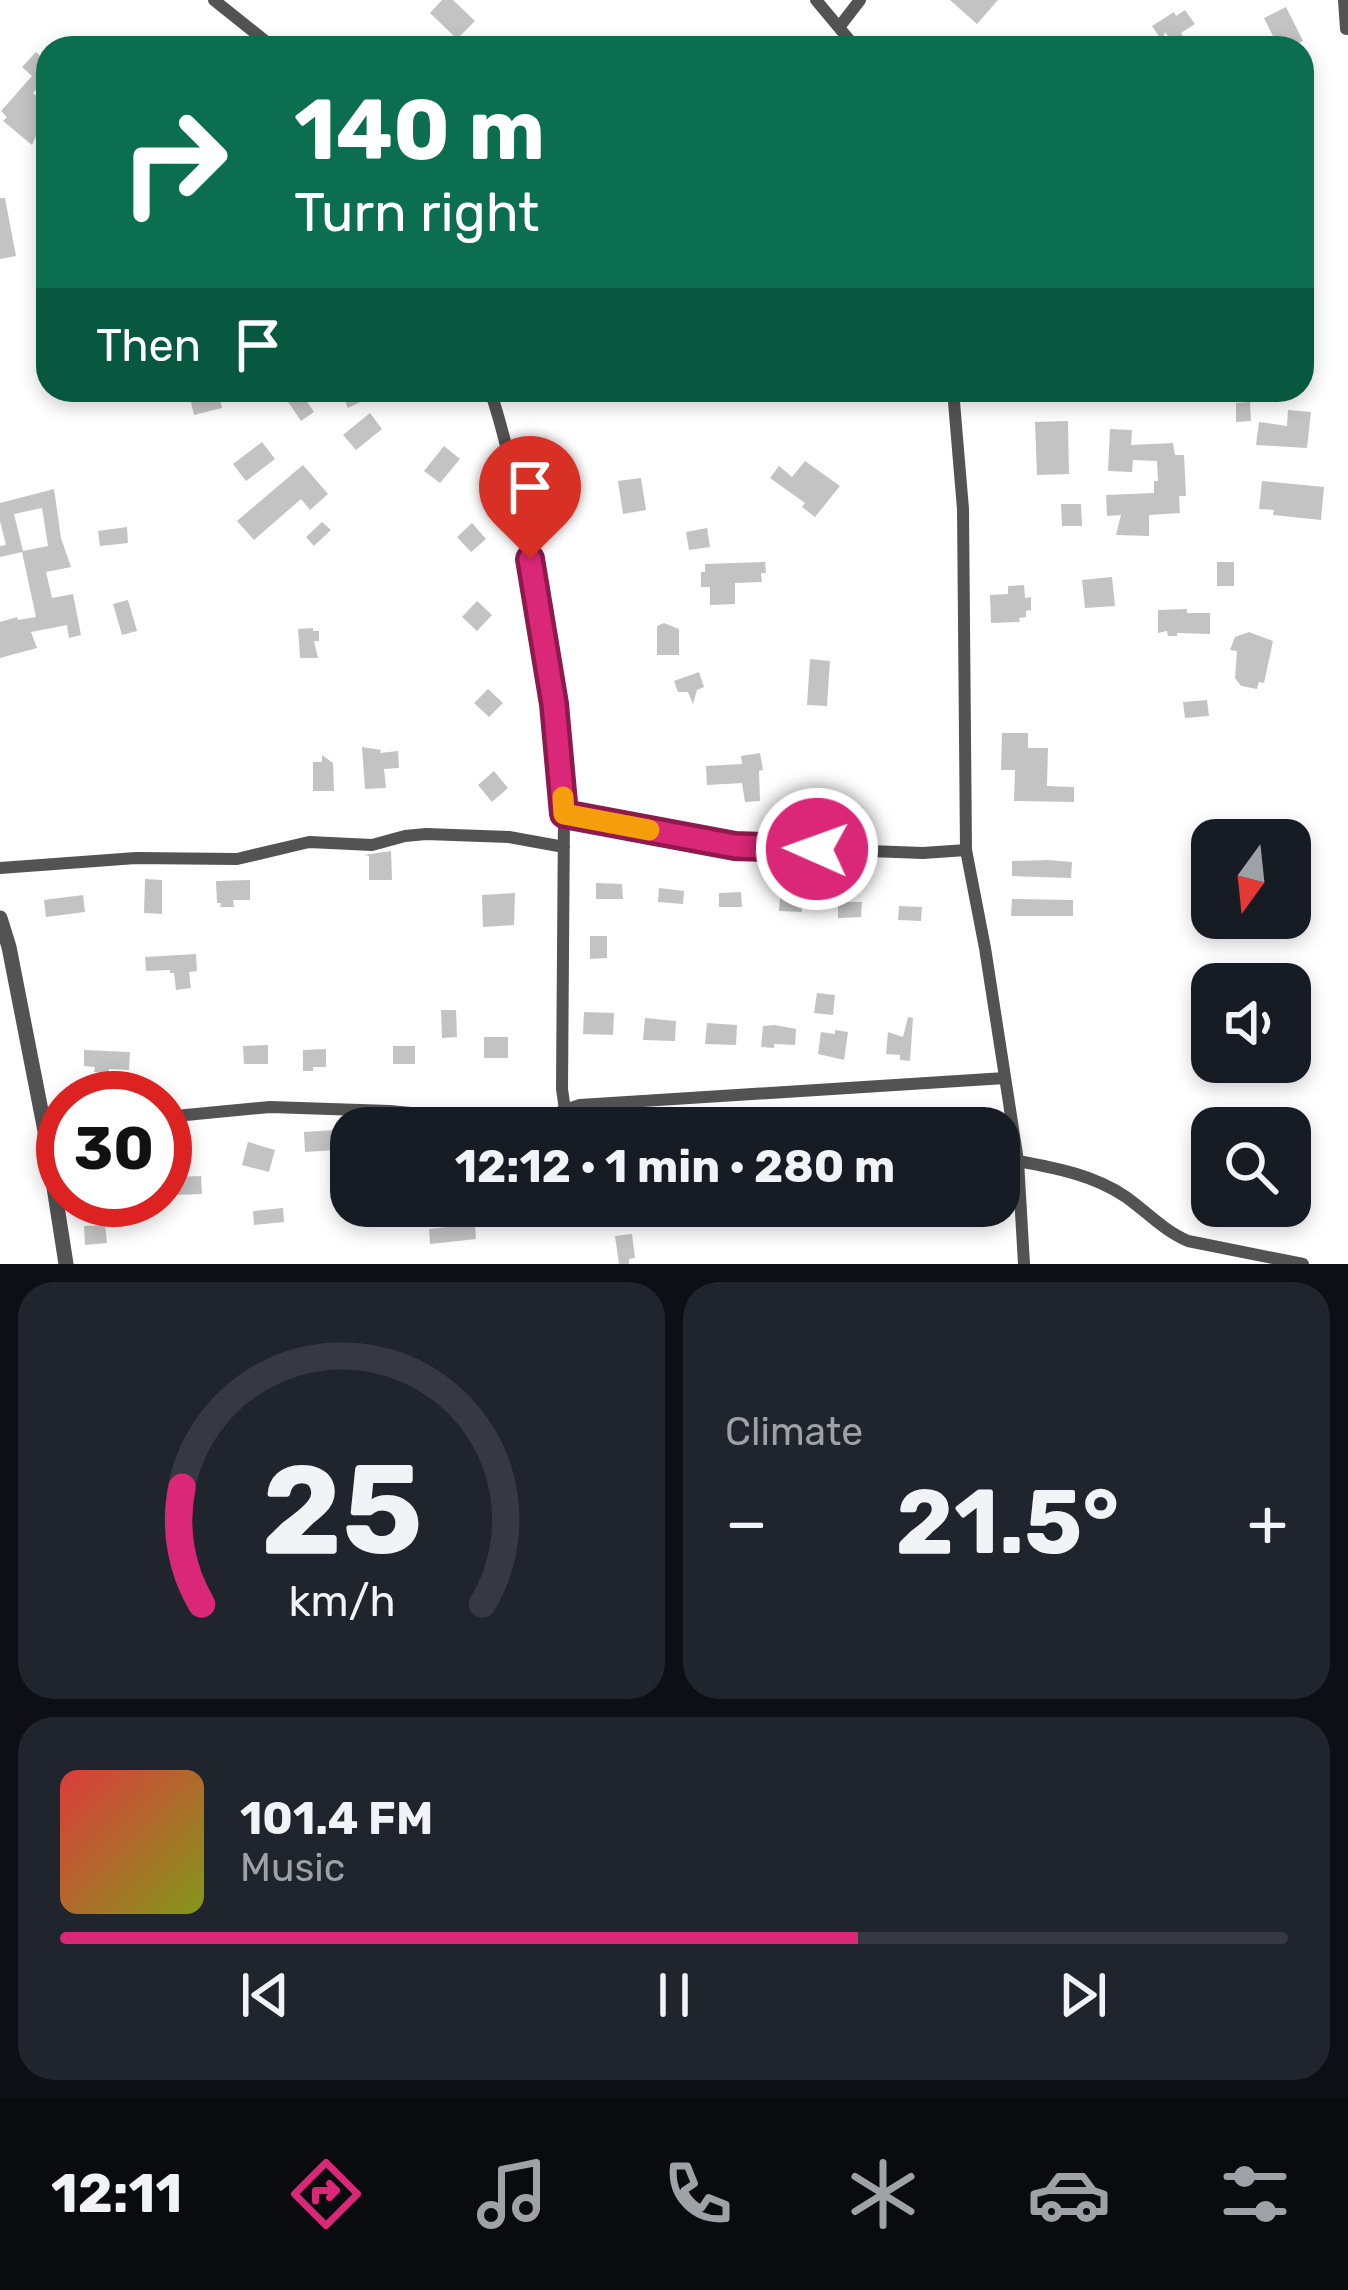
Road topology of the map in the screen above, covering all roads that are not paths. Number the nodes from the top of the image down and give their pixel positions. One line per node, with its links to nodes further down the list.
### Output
1 (214, 0): 7 (street)
2 (816, 0): 5 (street)
3 (860, 0): 5 (street)
4 (1344, 0): 6 (street)
5 (840, 26): 8 (street)
6 (1346, 29)
7 (259, 36)
8 (847, 36)
9 (494, 402): 11 (street)
10 (954, 402): 13 (street)
11 (564, 814): 12 (street); 13 (street)
12 (564, 847): 14 (street); 18 (street)
13 (966, 850): 17 (street)
14 (0, 868)
15 (0, 918): 16 (street)
16 (39, 1071)
17 (1005, 1078): 19 (street); 20 (street)
18 (565, 1107)
19 (575, 1107)
20 (1010, 1107)
21 (330, 1110): 22 (street)
22 (192, 1114)
23 (1020, 1161): 28 (street)
24 (1020, 1195): 27 (street)
25 (63, 1227): 26 (street)
26 (66, 1264)
27 (1024, 1264)
28 (1303, 1264)

